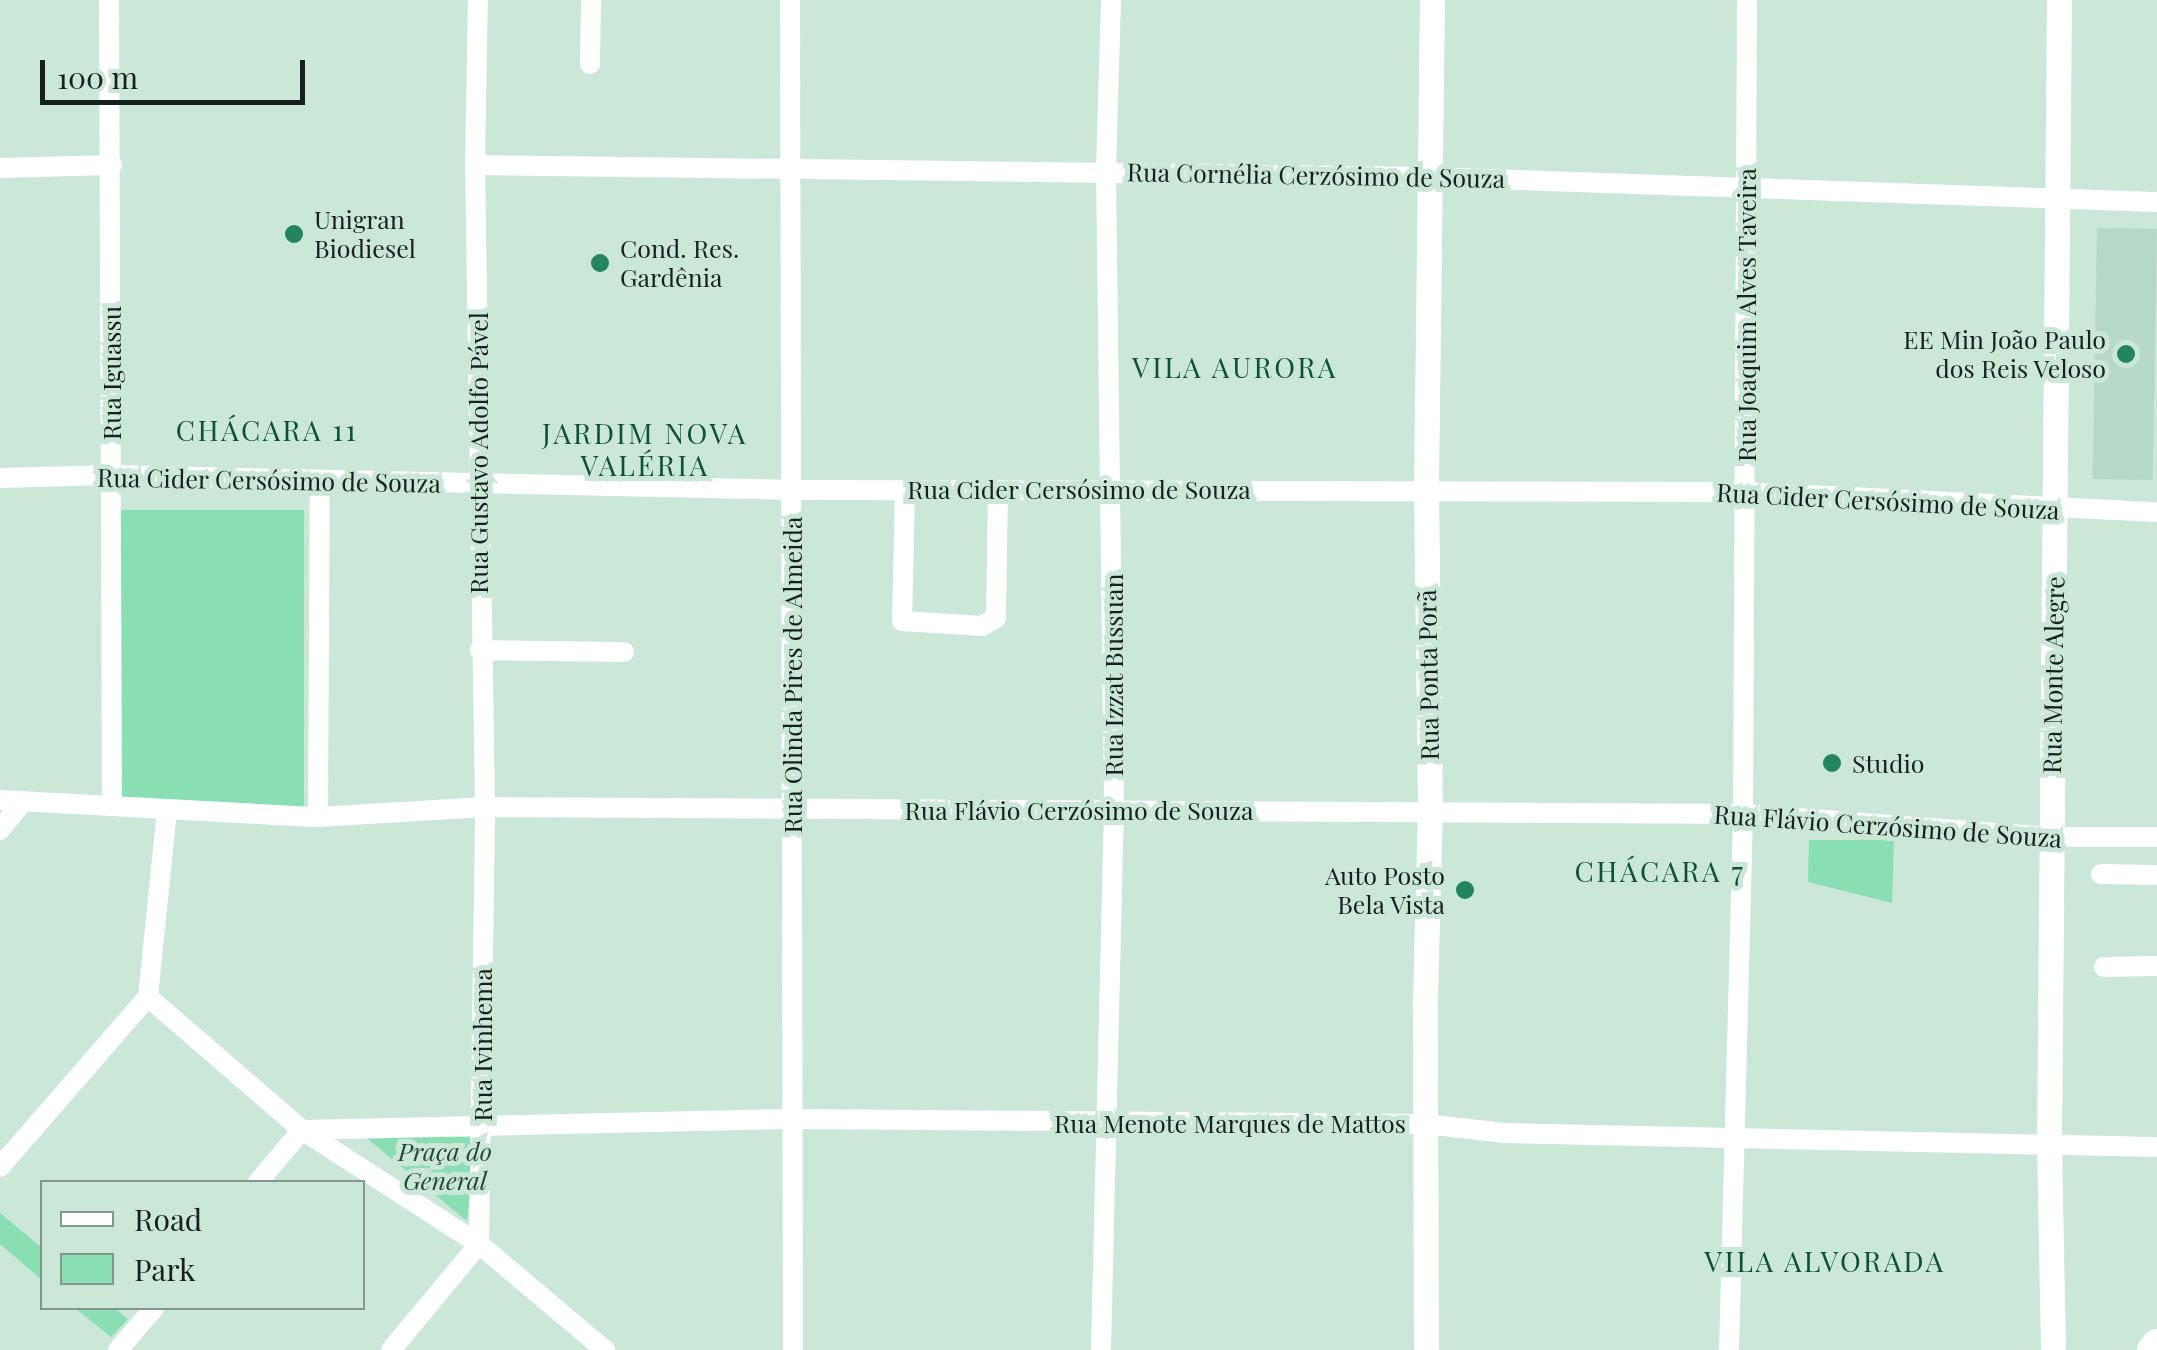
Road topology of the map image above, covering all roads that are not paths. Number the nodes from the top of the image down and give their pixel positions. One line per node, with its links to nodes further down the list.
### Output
1 (109, 0): 10 (street, Rua Iguassu)
2 (478, 0): 11 (street, Rua Gustavo Adolfo Pável)
3 (591, 0): 9 (street)
4 (790, 0): 13 (street, Rua Olinda Pires de Almeida)
5 (1111, 0): 14 (street, Rua Izzat Bussuan)
6 (1432, 0): 15 (street, Rua Ponta Porã)
7 (1747, 0): 16 (street, Rua Joaquim Alves Taveira)
8 (2059, 0): 17 (street, Rua Monte Alegre)
9 (590, 64)
10 (112, 165): 12 (street); 19 (street, Rua Iguassu)
11 (475, 165): 13 (street, Rua Cornélia Cerzósimo de Souza); 22 (street, Rua Gustavo Adolfo Pável)
12 (0, 168)
13 (791, 168): 14 (street, Rua Cornélia Cerzósimo de Souza); 25 (street, Rua Olinda Pires de Almeida)
14 (1106, 170): 15 (street, Rua Cornélia Cerzósimo de Souza); 23 (street, Rua Izzat Bussuan)
15 (1430, 177): 16 (street, Rua Cornélia Cerzósimo de Souza); 24 (street, Rua Ponta Porã)
16 (1746, 185): 17 (street, Rua Cornélia Cerzósimo de Souza); 28 (street, Rua Joaquim Alves Taveira)
17 (2057, 201): 18 (street, Rua Cornélia Cerzósimo de Souza); 29 (street, Rua Monte Alegre)
18 (2157, 202)
19 (111, 476): 20 (street, Rua Cider Cersósimo de Souza); 21 (street, Rua Cider Cersósimo de Souza); 35 (street, Rua Iguassu)
20 (0, 478)
21 (320, 480): 22 (street, Rua Cider Cersósimo de Souza); 42 (street)
22 (480, 485): 25 (street, Rua Cider Cersósimo de Souza); 31 (street, Rua Gustavo Adolfo Pável)
23 (1112, 489): 24 (street, Rua Cider Cersósimo de Souza); 27 (street, Rua Cider Cersósimo de Souza); 37 (street, Rua Izzat Bussuan)
24 (1426, 489): 28 (street, Rua Cider Cersósimo de Souza); 40 (street, Rua Ponta Porã)
25 (793, 490): 26 (street, Rua Cider Cersósimo de Souza); 39 (street, Rua Olinda Pires de Almeida)
26 (905, 490): 27 (street, Rua Cider Cersósimo de Souza); 27 (street)
27 (998, 490)
28 (1745, 492): 29 (street, Rua Cider Cersósimo de Souza); 41 (street, Rua Joaquim Alves Taveira)
29 (2055, 510): 30 (street, Rua Cider Cersósimo de Souza); 44 (street, Rua Monte Alegre)
30 (2157, 512)
31 (480, 650): 32 (street); 36 (street, Rua Gustavo Adolfo Pável)
32 (624, 652)
33 (0, 800): 34 (street, Rua Flávio Cerzósimo de Souza)
34 (22, 803): 35 (street, Rua Flávio Cerzósimo de Souza); 43 (street)
35 (112, 806): 38 (street, Rua Flávio Cerzósimo de Souza)
36 (485, 807): 39 (street, Rua Flávio Cerzósimo de Souza); 42 (street, Rua Flávio Cerzósimo de Souza); 48 (street, Rua Gustavo Adolfo Pável)
37 (1114, 808): 39 (street, Rua Flávio Cerzósimo de Souza); 40 (street, Rua Flávio Cerzósimo de Souza); 53 (street, Rua Izzat Bussuan)
38 (167, 809): 42 (street, Rua Flávio Cerzósimo de Souza); 51 (street)
39 (791, 811): 52 (street, Rua Olinda Pires de Almeida)
40 (1430, 812): 41 (street, Rua Flávio Cerzósimo de Souza); 54 (street, Rua Ponta Porã)
41 (1743, 814): 44 (street, Rua Flávio Cerzósimo de Souza); 57 (street, Rua Joaquim Alves Taveira)
42 (318, 816)
43 (0, 830)
44 (2051, 837): 45 (street, Rua Flávio Cerzósimo de Souza); 58 (street, Rua Monte Alegre)
45 (2157, 837)
46 (2101, 874): 47 (street)
47 (2157, 876)
48 (480, 906): 55 (street, Rua Ivinhema)
49 (2157, 966): 50 (street)
50 (2104, 967)
51 (148, 997): 56 (street); 60 (street)
52 (791, 1119): 53 (street, Rua Menote Marques de Mattos); 55 (street, Rua Menote Marques de Mattos); 68 (street, Rua Olinda Pires de Almeida)
53 (1109, 1124): 54 (street, Rua Menote Marques de Mattos); 69 (street, Rua Izzat Bussuan)
54 (1426, 1124): 57 (street, Rua Menote Marques de Mattos); 70 (street, Rua Ponta Porã)
55 (483, 1128): 56 (street, Rua Menote Marques de Mattos); 62 (street, Rua Ivinhema)
56 (302, 1130): 61 (street); 62 (street)
57 (1735, 1140): 58 (street, Rua Menote Marques de Mattos); 71 (street, Rua Joaquim Alves Taveira)
58 (2049, 1147): 59 (street, Rua Menote Marques de Mattos); 72 (street, Rua Monte Alegre)
59 (2157, 1147)
60 (0, 1167)
61 (260, 1180)
62 (478, 1244): 66 (street); 67 (street)
63 (152, 1310): 65 (street)
64 (2157, 1344): 73 (main road)
65 (118, 1350)
66 (390, 1350)
67 (605, 1350)
68 (793, 1350)
69 (1101, 1350)
70 (1426, 1350)
71 (1729, 1350)
72 (2052, 1350)
73 (2152, 1350)

